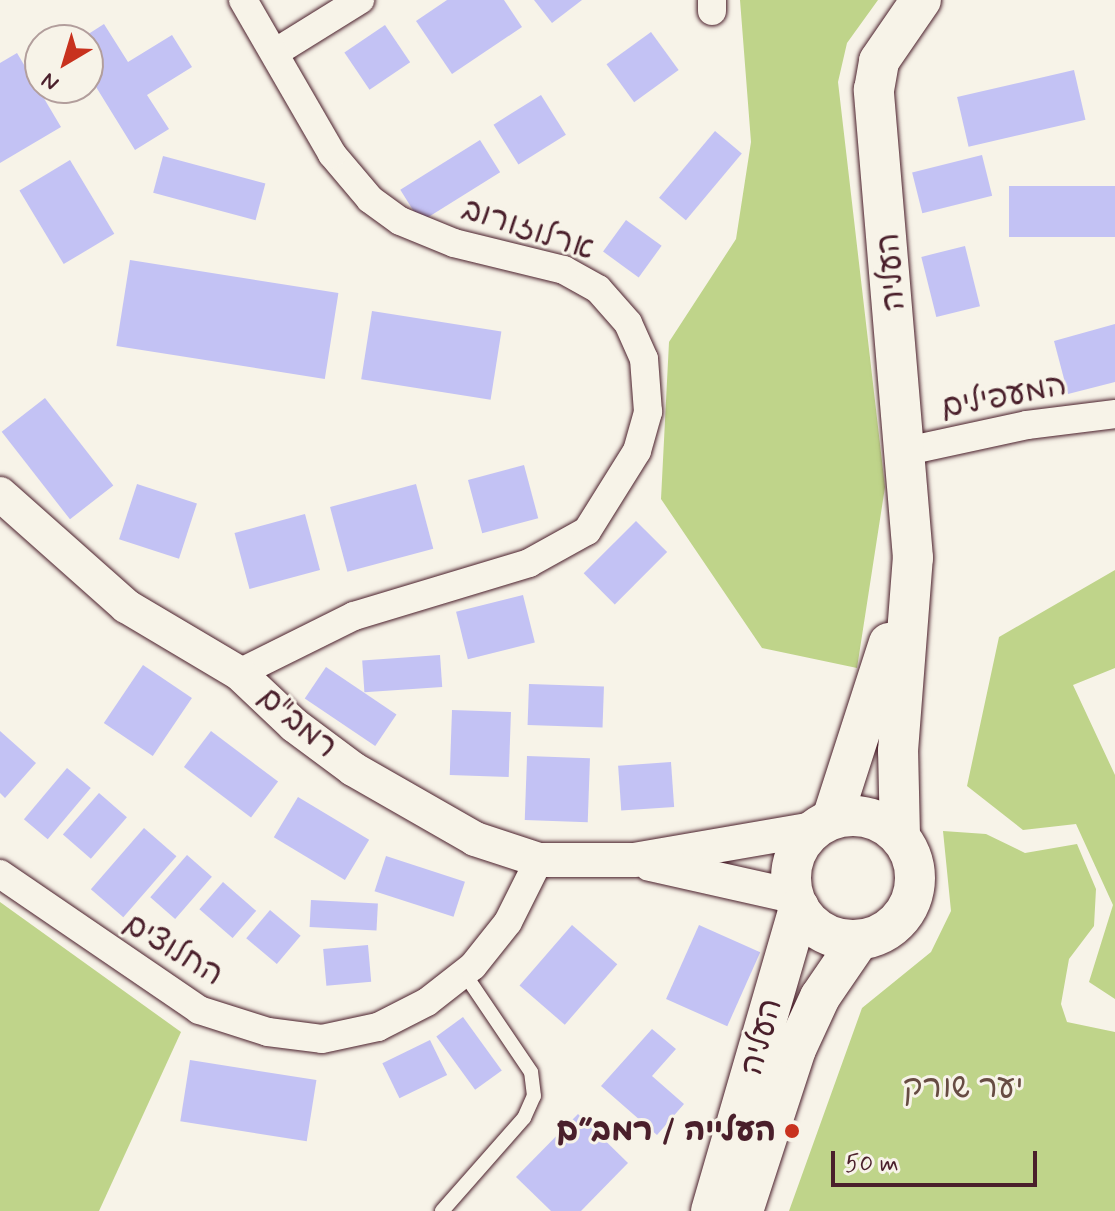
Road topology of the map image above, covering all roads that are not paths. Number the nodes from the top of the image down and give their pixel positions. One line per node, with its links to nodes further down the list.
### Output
1 (243, 0): 4 (street, ארלוזורוב)
2 (360, 0): 4 (street)
3 (921, 0): 6 (main road, העליה)
4 (276, 52): 9 (street, ארלוזורוב)
5 (1115, 414): 6 (street, המעפילים)
6 (907, 451): 8 (main road, העליה)
7 (0, 494): 9 (street, רמב"ם)
8 (913, 558): 10 (main road, העליה); 11 (main road, העליה)
9 (239, 673): 12 (street, רמב"ם)
10 (823, 824): 11 (main road); 13 (street, רמב"ם); 15 (main road)
11 (900, 836): 16 (main road)
12 (539, 860): 13 (street, רמב"ם); 17 (street, החלוצים)
13 (634, 860): 15 (street, רמב"ם)
14 (0, 874): 17 (street, החלוצים)
15 (796, 902): 16 (main road); 19 (main road, העליה)
16 (859, 940): 20 (main road, העליה)
17 (464, 973): 18 (lane)
18 (442, 1211)
19 (711, 1211)
20 (743, 1211)

